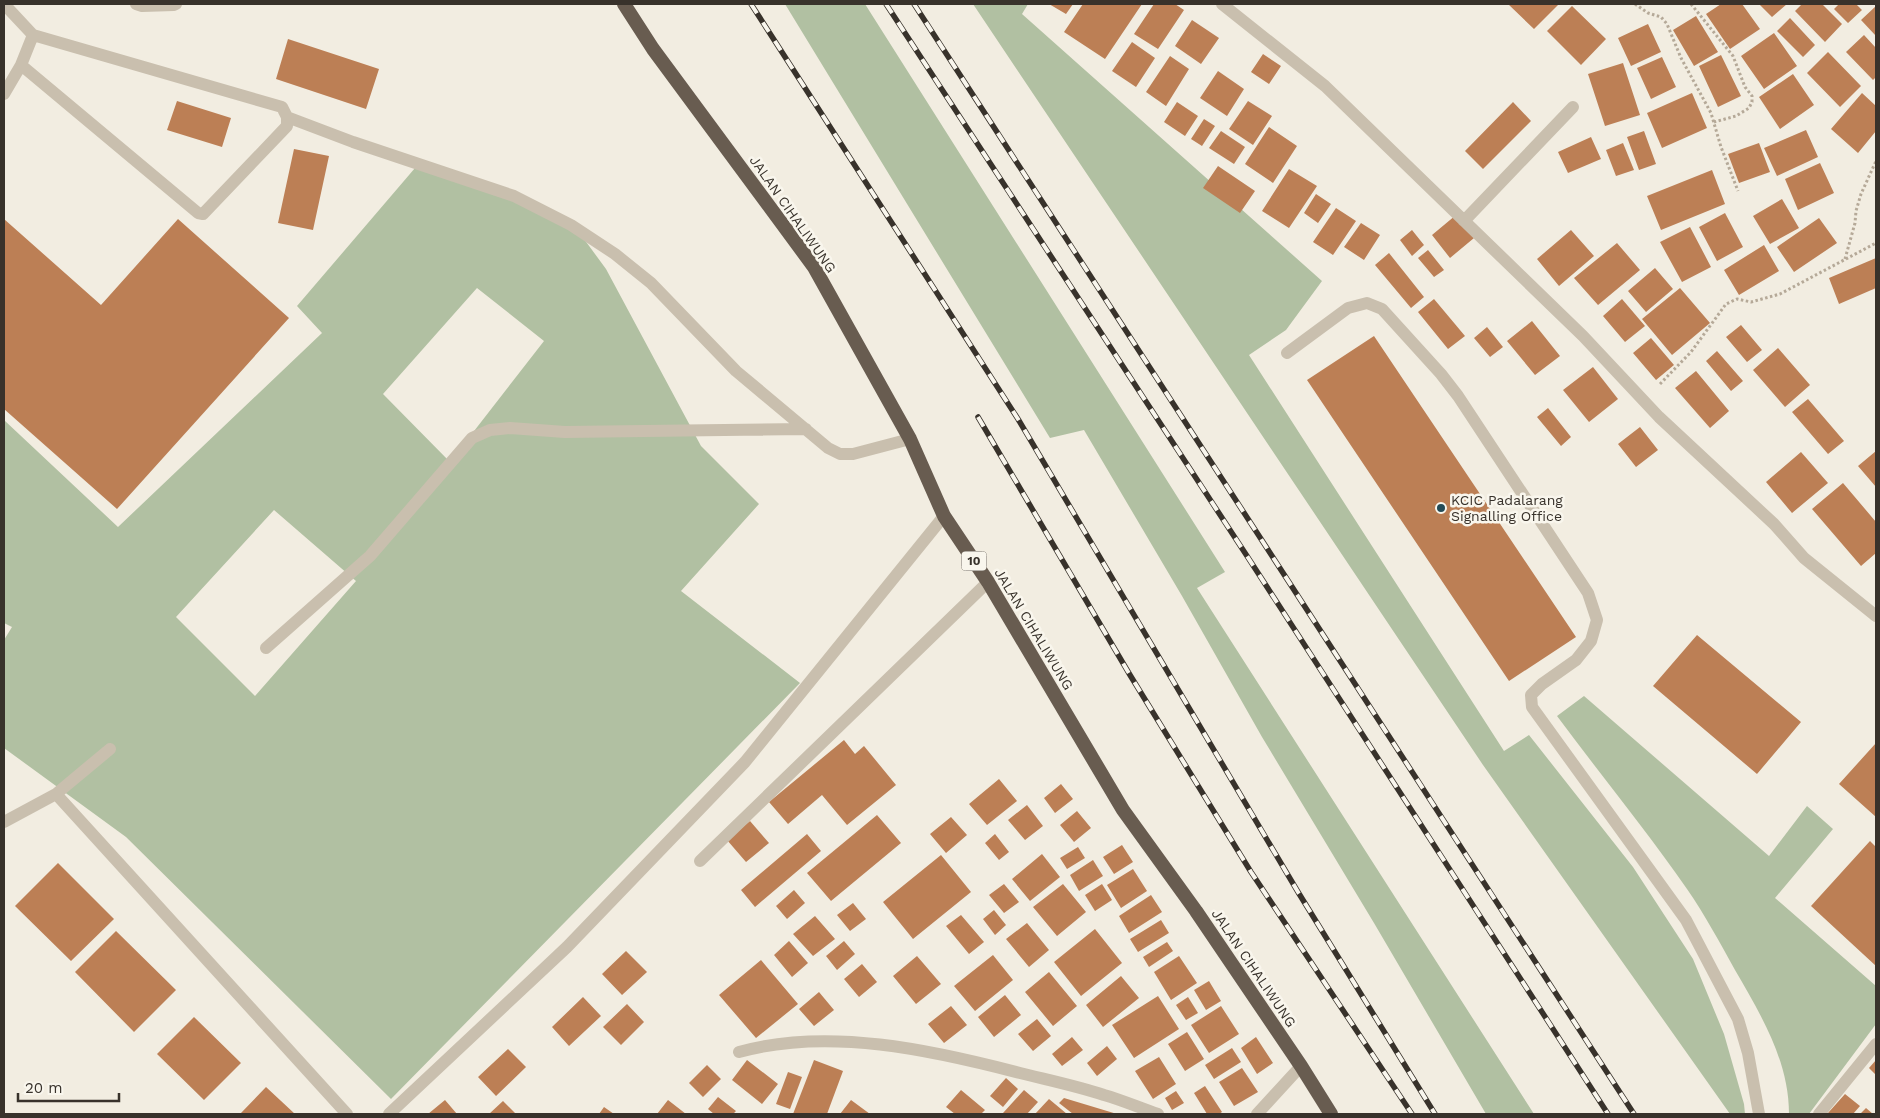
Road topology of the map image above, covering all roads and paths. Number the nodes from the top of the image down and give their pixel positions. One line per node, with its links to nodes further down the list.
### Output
1 (4, 4): 8 (street)
2 (136, 4): 3 (street)
3 (176, 4)
4 (624, 4): 22 (highway, JALAN CIHALIWUNG / 10)
5 (1223, 4): 16 (street)
6 (1635, 4): 13 (path)
7 (1690, 4): 13 (path)
8 (33, 35): 9 (street); 12 (street)
9 (21, 65): 10 (street); 12 (street)
10 (4, 94)
11 (1573, 107): 16 (street)
12 (288, 117): 21 (street)
13 (1714, 122): 15 (path)
14 (1876, 161): 18 (path)
15 (1738, 191)
16 (1464, 221): 20 (street)
17 (1876, 243): 18 (path)
18 (1845, 260): 20 (path)
19 (1287, 353): 39 (street)
20 (1644, 400): 25 (street)
21 (806, 429): 22 (street); 26 (street)
22 (910, 439): 23 (highway, JALAN CIHALIWUNG / 10)
23 (944, 516): 24 (highway, JALAN CIHALIWUNG / 10); 35 (street)
24 (988, 582): 30 (street); 33 (highway, JALAN CIHALIWUNG / 10)
25 (1876, 616)
26 (266, 648)
27 (110, 750): 28 (street)
28 (56, 794): 29 (street); 34 (street)
29 (4, 822)
30 (700, 861)
31 (1876, 1044): 40 (street)
32 (739, 1052): 36 (street)
33 (1301, 1066): 37 (street); 38 (highway, JALAN CIHALIWUNG / 10)
34 (347, 1114)
35 (389, 1114)
36 (1158, 1114)
37 (1257, 1114)
38 (1331, 1114)
39 (1759, 1114)
40 (1819, 1114)

